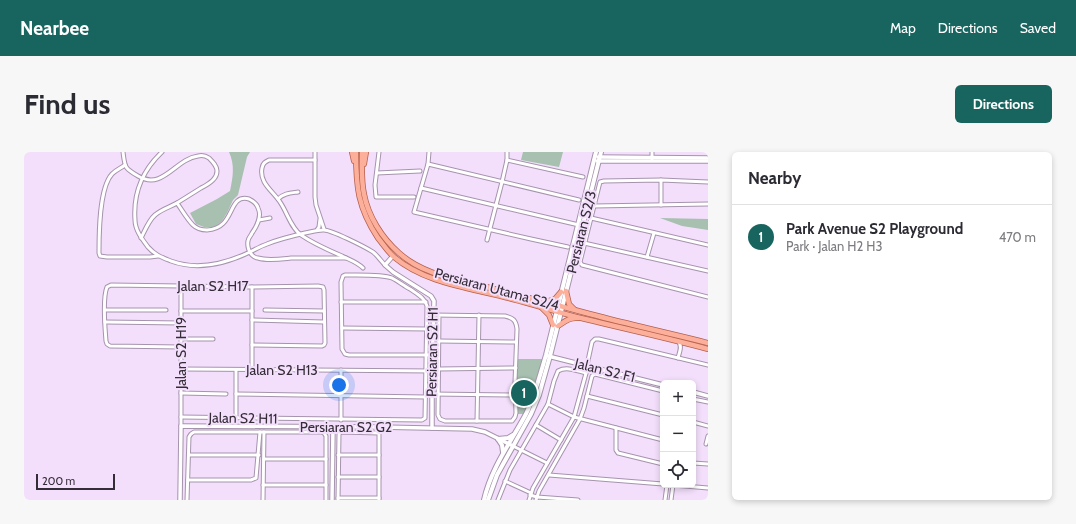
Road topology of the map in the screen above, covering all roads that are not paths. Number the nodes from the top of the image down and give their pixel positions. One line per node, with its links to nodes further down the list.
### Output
1 (123, 152): 20 (street)
2 (162, 152): 25 (street)
3 (315, 152): 16 (street)
4 (352, 152): 23 (main road)
5 (356, 152): 23 (main road)
6 (362, 152): 26 (main road, Persiaran Utama S2/4)
7 (366, 152): 26 (main road)
8 (379, 152): 22 (street)
9 (430, 152): 19 (street)
10 (507, 152): 17 (street)
11 (601, 152): 13 (main road)
12 (652, 152): 15 (street)
13 (597, 158): 15 (street); 44 (main road)
14 (708, 158): 15 (street)
15 (652, 159): 18 (street)
16 (315, 160): 33 (street); 40 (street)
17 (507, 160): 24 (street); 28 (street)
18 (708, 161)
19 (428, 164): 28 (street); 30 (street)
20 (125, 165): 25 (street); 57 (street)
21 (420, 171): 22 (street)
22 (377, 173): 32 (street)
23 (356, 174): 58 (main road)
24 (583, 177)
25 (142, 178): 35 (street); 50 (street)
26 (362, 179): 71 (main road, Persiaran Utama S2/4)
27 (661, 180): 29 (street); 38 (street); 39 (street)
28 (502, 182): 34 (street); 37 (street)
29 (708, 182)
30 (421, 188): 37 (street); 46 (street)
31 (298, 192): 33 (street)
32 (414, 198)
33 (278, 199): 49 (street)
34 (579, 200)
35 (177, 203): 43 (street); 50 (street)
36 (708, 204): 38 (street)
37 (496, 205): 44 (street); 46 (street)
38 (661, 205): 39 (street)
39 (594, 206): 42 (street)
40 (320, 217): 45 (street); 47 (street)
41 (270, 218): 43 (street)
42 (591, 218): 48 (street); 52 (street)
43 (259, 220): 56 (street)
44 (578, 225): 67 (main road)
45 (324, 229): 47 (street); 62 (street)
46 (490, 229): 51 (street); 54 (street)
47 (316, 231): 49 (street)
48 (654, 233): 53 (street); 59 (street)
49 (300, 234): 55 (street); 56 (street)
50 (142, 238): 57 (street)
51 (487, 240)
52 (584, 243): 59 (street); 68 (street)
53 (708, 245)
54 (568, 247)
55 (326, 249): 60 (street); 61 (street)
56 (250, 252): 57 (street); 60 (street)
57 (158, 256)
58 (393, 256): 62 (street); 72 (main road)
59 (647, 257): 64 (street)
60 (323, 258): 61 (street)
61 (346, 258): 63 (street)
62 (385, 265): 81 (street, Persiaran S2 H1)
63 (363, 268)
64 (708, 271)
65 (181, 286): 66 (street, Jalan S2 H17); 74 (street, Jalan S2 H17); 78 (street, Jalan S2 H19)
66 (252, 287): 79 (street); 80 (street, Jalan S2 H17)
67 (564, 291): 71 (main road); 73 (main road); 77 (main road)
68 (708, 296)
69 (341, 302): 70 (street); 70 (street); 90 (street)
70 (426, 302): 91 (street)
71 (544, 302): 73 (main road, Persiaran Utama S2/4)
72 (539, 306): 73 (main road); 89 (main road)
73 (559, 309): 77 (main road, Persiaran Utama S2/4); 84 (main road); 89 (main road)
74 (105, 310): 75 (street); 86 (street)
75 (166, 310)
76 (265, 310): 80 (street)
77 (575, 310): 98 (main road, Persiaran Utama S2/4)
78 (181, 311): 79 (street); 88 (street, Jalan S2 H19)
79 (252, 311): 85 (street)
80 (324, 311): 87 (street)
81 (433, 315): 82 (street); 103 (street, Persiaran S2 H1)
82 (439, 315): 83 (street); 94 (street)
83 (479, 315): 95 (street); 96 (street)
84 (586, 319): 89 (main road); 97 (main road)
85 (252, 320): 87 (street); 99 (street)
86 (105, 322): 88 (street); 100 (street)
87 (324, 322): 99 (street)
88 (181, 323): 92 (street, Jalan S2 H19)
89 (556, 325): 104 (main road)
90 (342, 328): 91 (street); 102 (street)
91 (427, 329): 102 (street)
92 (181, 339): 93 (street); 100 (street, Jalan S2 H19)
93 (213, 339)
94 (438, 341): 95 (street); 108 (street)
95 (478, 342): 96 (street); 109 (street)
96 (516, 342): 110 (street)
97 (681, 343): 101 (main road); 105 (street)
98 (708, 343)
99 (252, 345): 113 (street)
100 (181, 347): 111 (street, Jalan S2 H19)
101 (708, 349)
102 (426, 355): 103 (street); 115 (street)
103 (432, 355): 116 (street, Persiaran S2 H1)
104 (548, 356): 107 (street, Jalan S2 F1); 152 (main road); 158 (main road)
105 (678, 358): 106 (street); 107 (street)
106 (708, 365)
107 (587, 366): 117 (street); 118 (street, Jalan S2 F1)
108 (439, 368): 109 (street); 123 (street)
109 (478, 368): 110 (street); 124 (street)
110 (516, 368): 125 (street)
111 (181, 369): 112 (street, Jalan S2 H13); 120 (street, Jalan S2 H19)
112 (236, 370): 113 (street, Jalan S2 H13); 122 (street)
113 (252, 370): 114 (street, Jalan S2 H13)
114 (341, 370): 115 (street, Jalan S2 H13); 127 (street)
115 (426, 371): 116 (street, Jalan S2 H13); 131 (street)
116 (432, 371): 123 (street, Persiaran S2 H1)
117 (586, 373): 133 (street); 135 (street)
118 (660, 384)
119 (660, 390): 128 (street)
120 (181, 393): 121 (street); 137 (street, Jalan S2 H19)
121 (226, 394)
122 (236, 394): 127 (street); 136 (street)
123 (435, 394): 124 (street); 140 (street); 148 (street, Persiaran S2 H1)
124 (478, 394): 125 (street); 140 (street)
125 (516, 395): 140 (street)
126 (696, 395): 130 (street)
127 (341, 396): 131 (street); 139 (street)
128 (587, 396): 134 (street); 138 (street)
129 (696, 396): 132 (street)
130 (708, 396)
131 (426, 397): 139 (street, Jalan S2 H11)
132 (708, 402)
133 (548, 404): 135 (street); 142 (street)
134 (660, 414)
135 (574, 417): 138 (street); 156 (street)
136 (236, 418): 137 (street, Jalan S2 H11); 139 (street, Jalan S2 H11)
137 (181, 419): 143 (street, Jalan S2 H19)
138 (580, 419): 149 (street); 171 (street)
139 (341, 420)
140 (478, 421)
141 (696, 423): 145 (street)
142 (536, 425): 156 (street); 159 (street)
143 (181, 426): 144 (street, Persiaran S2 G2); 187 (street)
144 (264, 426): 146 (street, Persiaran S2 G2); 150 (street)
145 (708, 426)
146 (333, 427): 147 (street, Persiaran S2 G2); 191 (street)
147 (379, 427): 148 (street, Persiaran S2 G2); 151 (street)
148 (432, 428): 154 (street, Persiaran S2 G2)
149 (616, 428): 155 (street); 168 (street)
150 (262, 432): 161 (street); 162 (street); 165 (street); 166 (street)
151 (379, 433): 163 (street); 164 (street)
152 (514, 434): 154 (main road); 158 (main road)
153 (708, 436): 157 (street)
154 (498, 438): 158 (street, Persiaran S2 G2); 160 (main road)
155 (660, 439)
156 (561, 440): 167 (street)
157 (706, 444)
158 (510, 445): 159 (street); 160 (main road); 193 (main road)
159 (521, 450): 167 (street); 175 (street)
160 (503, 452): 192 (main road)
161 (189, 455): 162 (street); 174 (street)
162 (259, 455): 174 (street)
163 (338, 455): 164 (street); 172 (street)
164 (379, 455): 173 (street)
165 (264, 459): 166 (street); 177 (street)
166 (326, 459): 178 (street)
167 (547, 463): 183 (street)
168 (660, 463)
169 (696, 463): 170 (street)
170 (708, 464)
171 (549, 474): 176 (street); 184 (street)
172 (338, 477): 173 (street); 185 (street)
173 (379, 477): 186 (street)
174 (188, 480): 188 (street)
175 (505, 480): 183 (street); 194 (street)
176 (660, 484)
177 (263, 485): 178 (street); 189 (street)
178 (326, 486): 190 (street)
179 (696, 487): 182 (street)
180 (667, 488): 197 (street)
181 (673, 488): 198 (street)
182 (708, 488)
183 (531, 494): 184 (street); 195 (street)
184 (536, 498): 196 (street)
185 (338, 499): 186 (street)
186 (380, 499)
187 (180, 500)
188 (188, 500)
189 (263, 500)
190 (326, 500)
191 (332, 500)
192 (484, 500)
193 (488, 500)
194 (498, 500)
195 (529, 500)
196 (578, 500)
197 (665, 500)
198 (671, 500)

